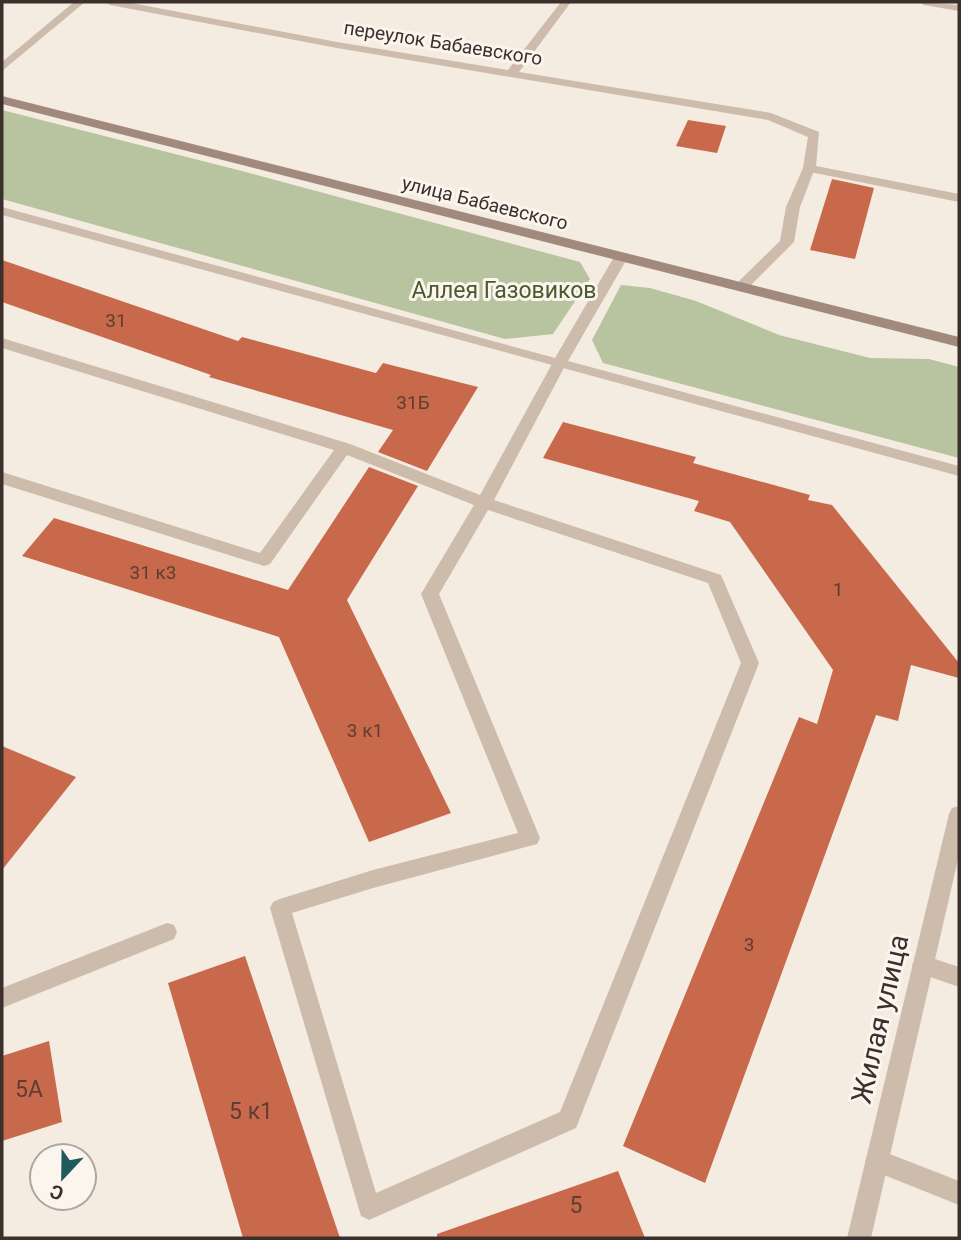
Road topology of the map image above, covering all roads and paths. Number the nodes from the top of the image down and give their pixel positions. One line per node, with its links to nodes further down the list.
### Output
1 (80, 2): 6 (street)
2 (110, 2): 7 (street, переулок Бабаевского)
3 (566, 2): 7 (street)
4 (924, 2): 5 (street)
5 (959, 8)
6 (2, 68)
7 (512, 73): 9 (street, переулок Бабаевского)
8 (2, 100): 12 (main road, улица Бабаевского)
9 (809, 168): 10 (street); 13 (street)
10 (959, 198)
11 (2, 211): 16 (street)
12 (621, 257): 13 (main road, улица Бабаевского); 16 (street)
13 (741, 287): 14 (main road, улица Бабаевского)
14 (959, 342)
15 (2, 343): 17 (street)
16 (559, 364): 18 (street); 20 (street)
17 (344, 448): 19 (street); 20 (street)
18 (959, 471)
19 (2, 478)
20 (484, 503): 20 (street)
21 (959, 814): 23 (street, Жилая улица)
22 (167, 932): 25 (street)
23 (923, 965): 24 (street); 26 (street, Жилая улица)
24 (959, 977)
25 (2, 998)
26 (877, 1161): 27 (street); 28 (street, Жилая улица)
27 (959, 1193)
28 (859, 1238)

